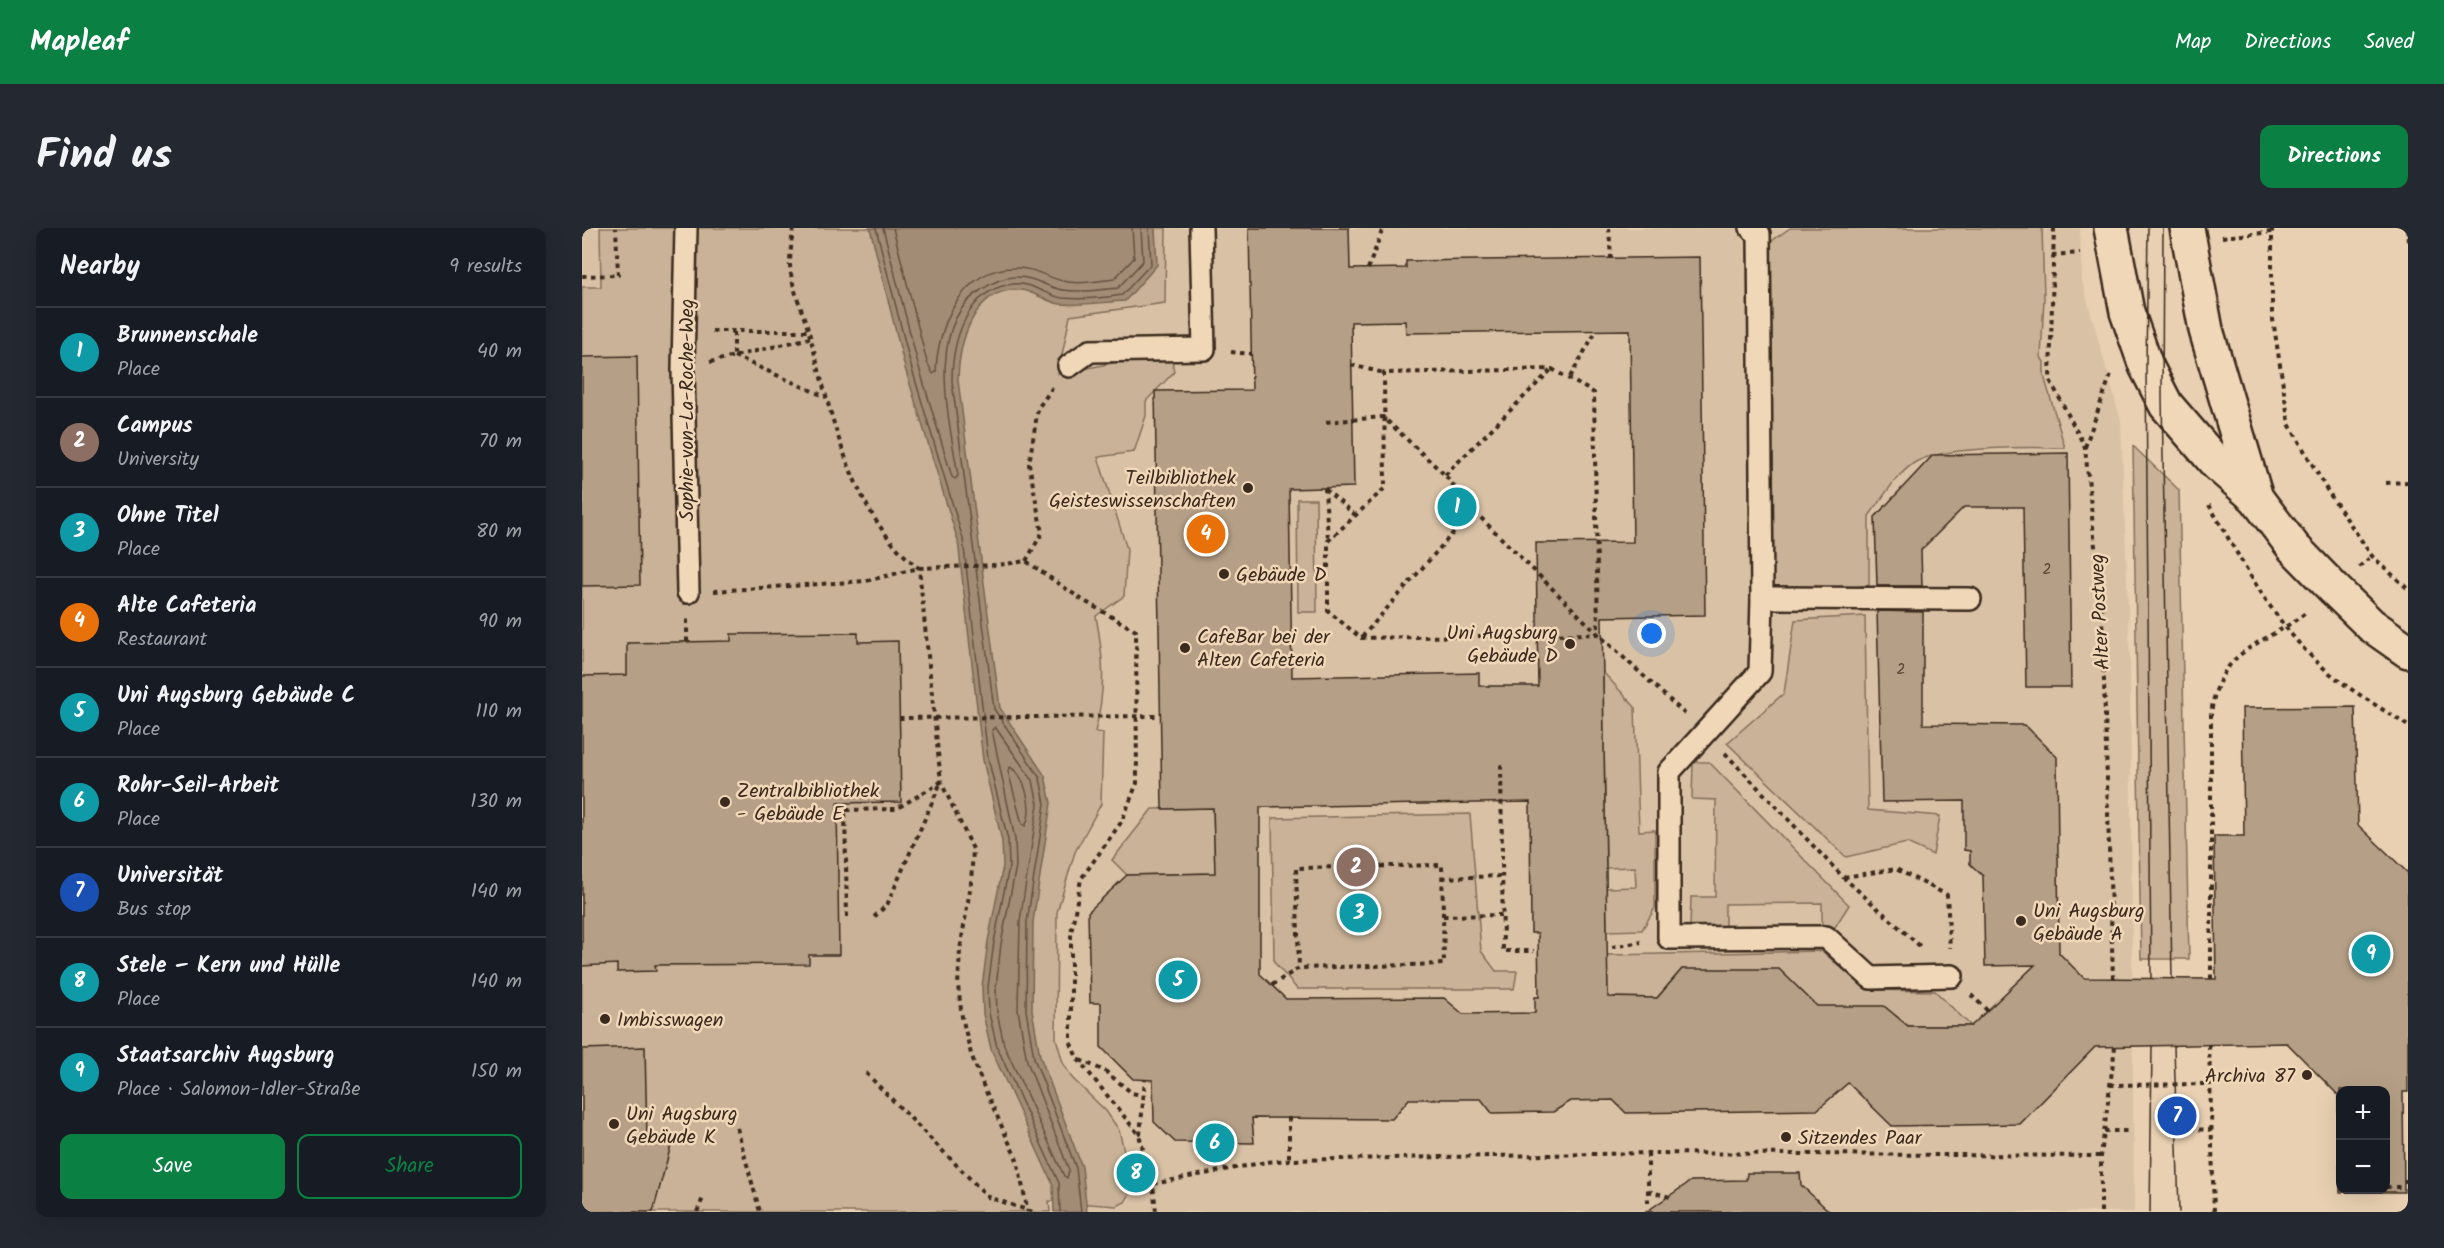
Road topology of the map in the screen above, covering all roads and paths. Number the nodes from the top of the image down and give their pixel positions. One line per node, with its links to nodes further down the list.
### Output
1 (616, 228): 19 (path)
2 (686, 228): 48 (lane, Sophie-von-La-Roche-Weg)
3 (793, 228): 20 (path)
4 (1201, 228): 25 (lane)
5 (1383, 228): 18 (path)
6 (1609, 228): 17 (path)
7 (1751, 228): 49 (lane)
8 (2054, 228): 16 (path, Alter Postweg)
9 (2111, 228): 37 (street)
10 (2187, 228): 37 (street)
11 (2272, 228): 41 (path)
12 (2407, 228): 13 (path)
13 (2408, 233): 14 (path)
14 (2408, 242)
15 (2089, 252): 16 (path)
16 (2052, 255): 33 (path, Alter Postweg)
17 (1611, 258)
18 (1368, 269)
19 (582, 276)
20 (808, 331): 22 (path); 23 (path)
21 (1596, 331): 29 (path)
22 (810, 338): 23 (path); 30 (path)
23 (734, 356): 30 (path)
24 (1351, 365): 27 (path)
25 (1069, 366): 42 (path)
26 (1552, 369): 27 (path); 29 (path); 34 (path)
27 (1384, 373): 31 (path)
28 (2112, 373): 33 (path)
29 (1570, 377): 51 (path)
30 (826, 398): 43 (path)
31 (1383, 417): 32 (path); 34 (path); 39 (path)
32 (1326, 422)
33 (2085, 447): 69 (path, Alter Postweg)
34 (1445, 475): 38 (path)
35 (2408, 482): 36 (path)
36 (2386, 483)
37 (2256, 498): 47 (street)
38 (1473, 510): 51 (path); 52 (path)
39 (1355, 515): 40 (path); 40 (path)
40 (1328, 541): 52 (path)
41 (2372, 556): 45 (path); 47 (path)
42 (1026, 561): 43 (path); 74 (path)
43 (919, 568): 48 (path); 58 (path)
44 (2408, 580): 45 (path)
45 (2402, 584): 46 (path)
46 (2408, 589)
47 (2334, 590): 53 (street); 70 (path)
48 (688, 592)
49 (1762, 598): 50 (lane); 56 (lane)
50 (1970, 599)
51 (1598, 634): 52 (path); 56 (path)
52 (1361, 638)
53 (2408, 651)
54 (1160, 716): 55 (path, bridge)
55 (899, 718)
56 (1704, 732): 60 (path); 68 (lane)
57 (1501, 765): 59 (path)
58 (941, 782): 64 (path); 65 (path); 99 (path)
59 (1501, 876): 61 (path); 62 (path)
60 (1843, 877): 68 (path); 68 (path)
61 (1442, 878): 63 (path); 67 (path)
62 (1502, 915): 63 (path); 66 (path)
63 (1443, 916): 67 (path)
64 (847, 917)
65 (874, 918)
66 (1534, 951)
67 (1299, 968): 71 (path)
68 (1952, 976)
69 (2113, 978)
70 (2211, 979)
71 (1272, 985)
72 (2209, 1044): 77 (path)
73 (2115, 1047): 78 (path)
74 (1077, 1059): 79 (path); 86 (path)
75 (866, 1073): 99 (path)
76 (1144, 1080): 79 (path)
77 (2211, 1084): 78 (path); 83 (path)
78 (2110, 1085): 84 (path)
79 (1141, 1095): 86 (path)
80 (1289, 1117): 89 (path)
81 (737, 1128): 98 (path)
82 (2190, 1129): 83 (path)
83 (2212, 1130): 102 (path)
84 (2104, 1131): 85 (path); 88 (path)
85 (2129, 1131)
86 (1140, 1135): 90 (path)
87 (1648, 1153): 88 (path); 89 (path); 93 (path)
88 (2101, 1156): 101 (path)
89 (1289, 1160): 90 (path)
90 (1153, 1184): 100 (path)
91 (2390, 1187): 92 (path)
92 (2404, 1187)
93 (1648, 1191): 95 (path); 96 (path)
94 (703, 1198): 97 (path)
95 (1674, 1198)
96 (1648, 1203)
97 (697, 1212)
98 (760, 1212)
99 (1029, 1212)
100 (1156, 1212)
101 (2101, 1212)
102 (2214, 1212)

